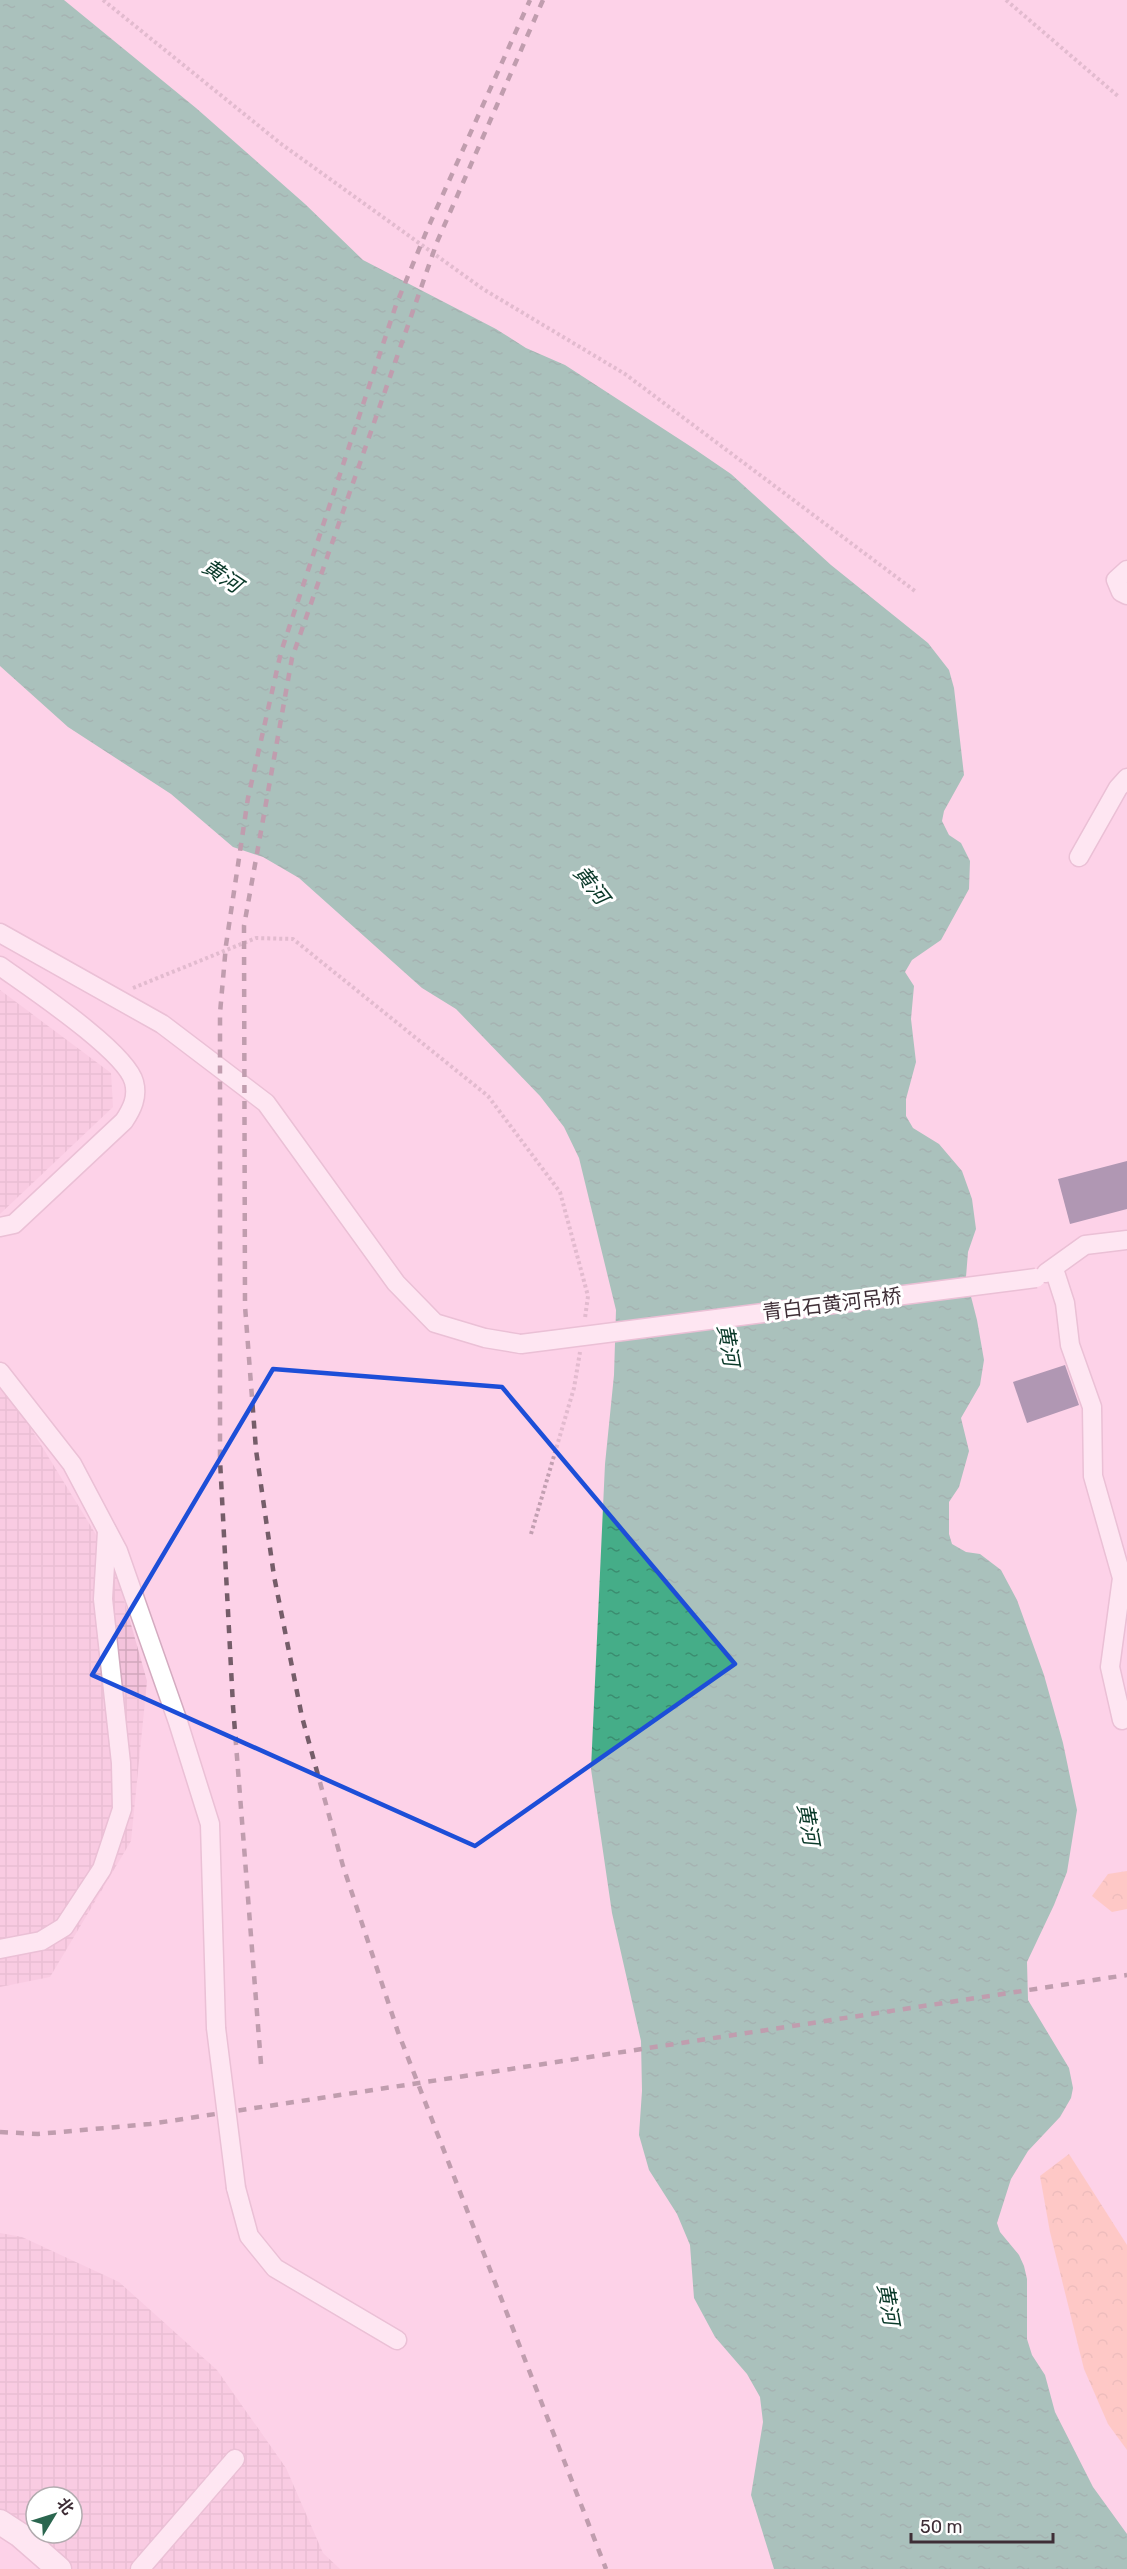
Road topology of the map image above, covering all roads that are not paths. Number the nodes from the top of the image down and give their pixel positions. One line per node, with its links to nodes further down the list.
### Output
1 (1127, 570): 2 (street)
2 (1127, 595)
3 (1127, 778): 4 (street)
4 (1079, 857)
5 (0, 933): 9 (street, 青白石黄河吊桥, bridge)
6 (0, 966): 7 (street)
7 (0, 1227)
8 (1127, 1240): 9 (street, 青白石黄河吊桥)
9 (1054, 1269): 12 (street)
10 (0, 1372): 11 (street)
11 (107, 1531): 13 (street); 14 (street, bridge)
12 (1122, 1720)
13 (0, 1948)
14 (397, 2340)
15 (235, 2459): 18 (street)
16 (0, 2522): 17 (main road)
17 (59, 2569)
18 (140, 2569)

